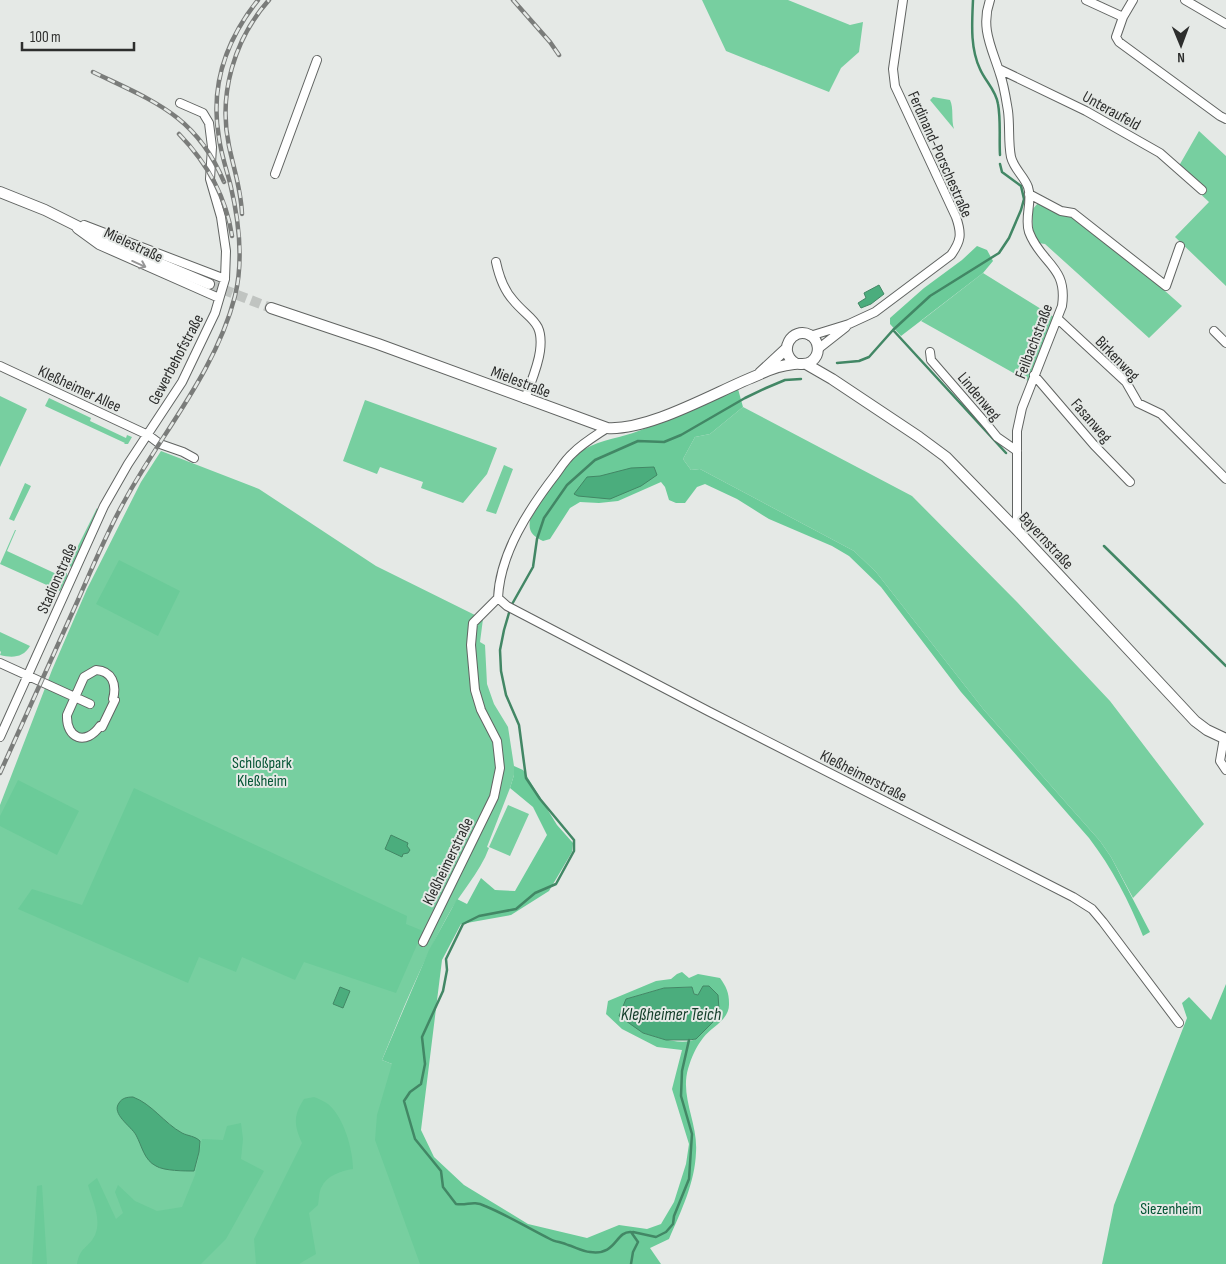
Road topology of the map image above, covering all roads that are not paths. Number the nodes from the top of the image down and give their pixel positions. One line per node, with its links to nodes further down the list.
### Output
1 (903, 0): 24 (street, Ferdinand-Porschestraße)
2 (990, 0): 9 (street, Feilbachstraße)
3 (1086, 0): 6 (street)
4 (1133, 0): 6 (street)
5 (1185, 0): 7 (street)
6 (1123, 17): 11 (street)
7 (1226, 24)
8 (317, 60): 12 (street)
9 (999, 69): 13 (street, Unteraufeld); 15 (street, Feilbachstraße)
10 (180, 103): 19 (street, Gewerbehofstraße)
11 (1226, 119)
12 (275, 174)
13 (1202, 190)
14 (0, 192): 16 (street, Mielestraße)
15 (1029, 194): 17 (street); 23 (street, Feilbachstraße)
16 (68, 221): 19 (street, Mielestraße); 20 (street, Mielestraße); 21 (street, Mielestraße, one-way to 21)
17 (1180, 246)
18 (496, 262): 34 (street)
19 (225, 279): 21 (street, Gewerbehofstraße)
20 (209, 284)
21 (219, 298): 36 (street, Gewerbehofstraße)
22 (271, 308): 34 (street, Mielestraße)
23 (1058, 319): 33 (street, Feilbachstraße); 39 (street, Birkenweg)
24 (849, 324): 26 (street, Ferdinand-Porschestraße); 30 (street, Ferdinand-Porschestraße)
25 (1214, 331): 27 (street)
26 (810, 336): 28 (street, Mielestraße); 30 (street)
27 (1226, 343)
28 (786, 348): 30 (street); 32 (street, Mielestraße)
29 (930, 352): 37 (street, Lindenweg)
30 (808, 359): 32 (street, Mielestraße); 41 (street, Bayernstraße)
31 (0, 366): 36 (street, Kleßheimer Allee)
32 (759, 374): 35 (street, Mielestraße)
33 (1034, 375): 37 (street, Feilbachstraße); 40 (street, Fasanweg)
34 (525, 399): 35 (street, Mielestraße)
35 (608, 428): 42 (street)
36 (148, 435): 38 (street, Kleßheimer Allee); 44 (street, Stadionstraße)
37 (1017, 451): 41 (street, Feilbachstraße)
38 (194, 458)
39 (1226, 479)
40 (1130, 482)
41 (1017, 530): 48 (street, Bayernstraße)
42 (498, 598): 50 (street, Kleßheimerstraße); 51 (street, Kleßheimerstraße)
43 (0, 663): 44 (street)
44 (28, 676): 45 (street); 47 (street, Stadionstraße)
45 (74, 696): 45 (street); 46 (street)
46 (90, 704)
47 (0, 737)
48 (1225, 738): 49 (street, Bayernstraße)
49 (1226, 770)
50 (423, 942)
51 (1179, 1023)

